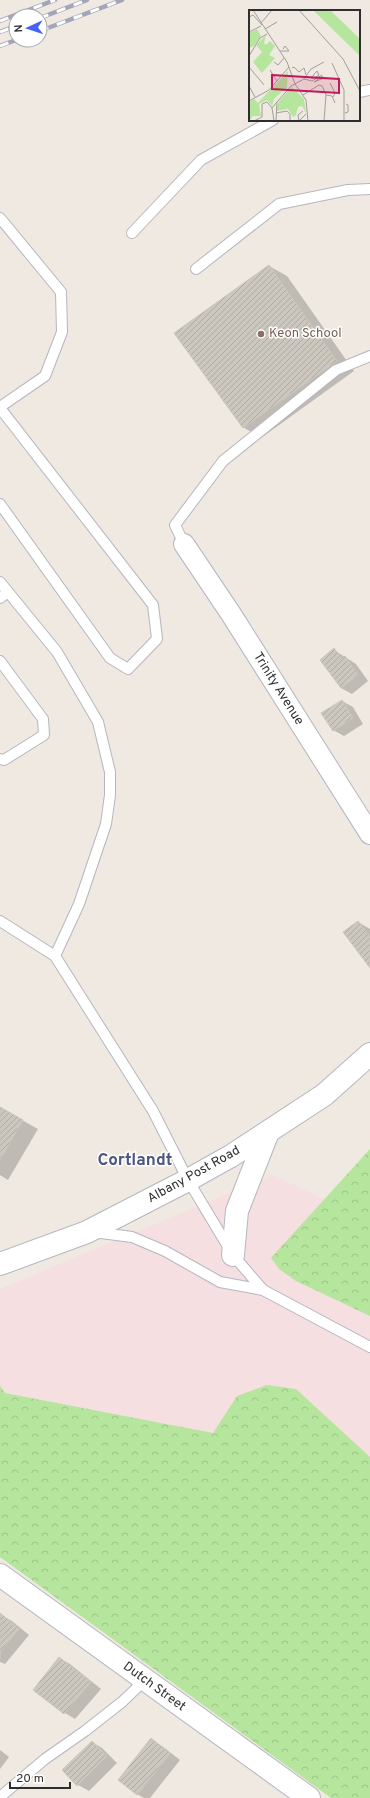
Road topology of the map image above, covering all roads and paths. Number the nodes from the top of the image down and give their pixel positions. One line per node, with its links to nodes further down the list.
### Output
1 (370, 90): 2 (lane)
2 (360, 92)
3 (271, 121): 6 (lane)
4 (370, 189): 7 (lane)
5 (0, 218): 9 (lane)
6 (132, 233)
7 (196, 269)
8 (370, 356): 11 (lane)
9 (0, 407): 10 (lane)
10 (0, 504)
11 (184, 544): 16 (street, Trinity Avenue)
12 (0, 582): 13 (lane)
13 (4, 595): 18 (lane)
14 (0, 661): 15 (lane)
15 (0, 760)
16 (370, 834)
17 (0, 922): 18 (lane)
18 (56, 956): 21 (lane)
19 (370, 1054): 20 (main road, Albany Post Road)
20 (268, 1132): 21 (main road, Albany Post Road); 23 (main road)
21 (188, 1180): 22 (main road, Albany Post Road); 23 (lane)
22 (87, 1232): 24 (main road, Albany Post Road); 25 (lane)
23 (233, 1255): 25 (lane)
24 (0, 1264)
25 (263, 1290): 26 (lane)
26 (370, 1347)
27 (0, 1575): 28 (main road, Dutch Street)
28 (145, 1680): 29 (lane); 30 (main road, Dutch Street)
29 (0, 1797)
30 (309, 1798)

